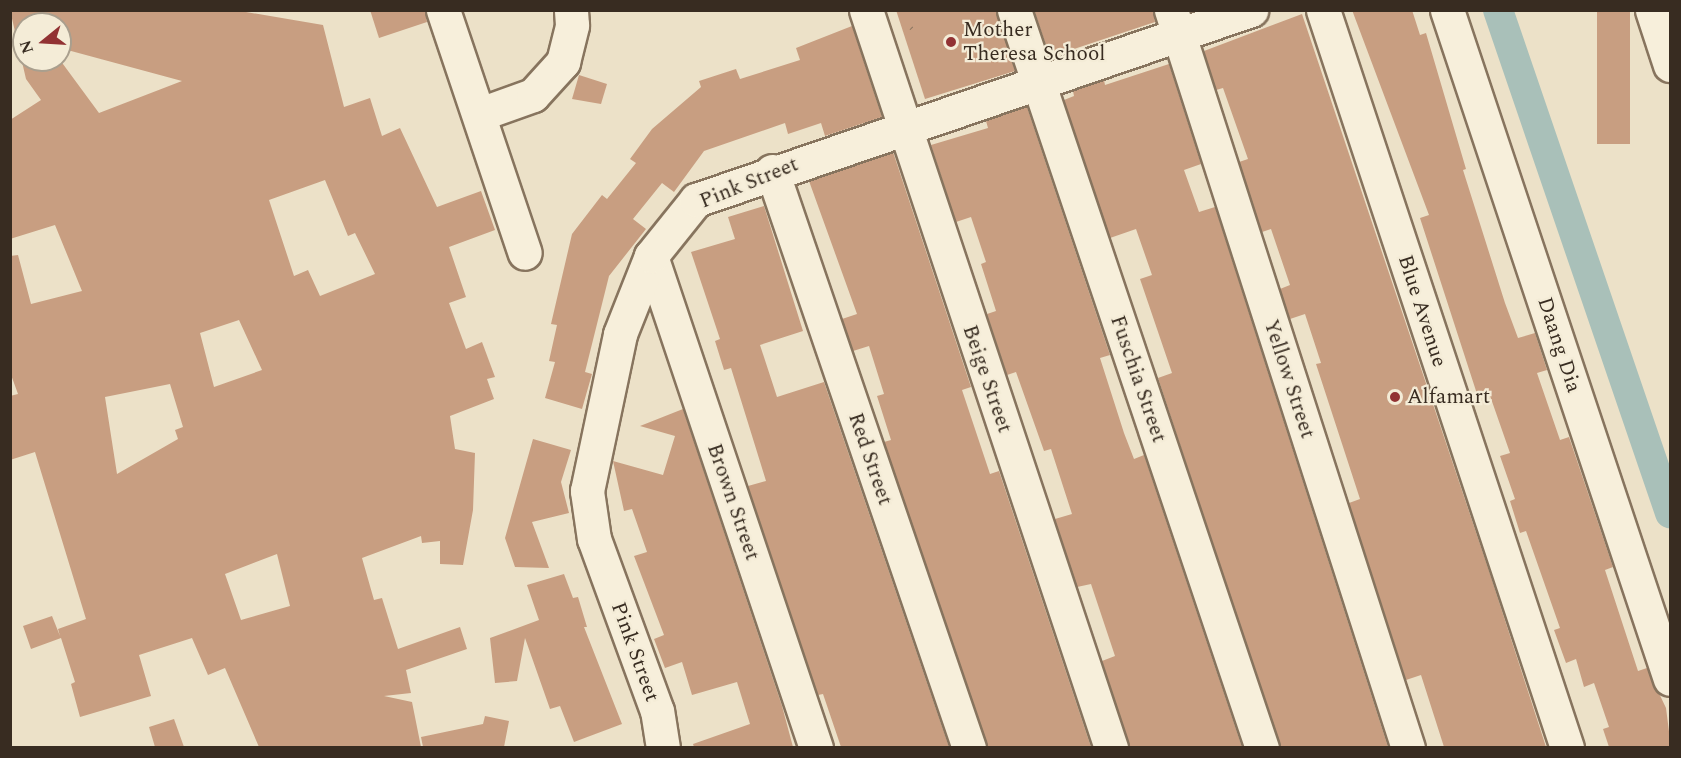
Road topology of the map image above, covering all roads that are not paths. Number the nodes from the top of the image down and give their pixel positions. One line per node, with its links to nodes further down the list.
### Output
1 (443, 10): 12 (street)
2 (572, 10): 12 (street)
3 (866, 10): 13 (street, Beige Street)
4 (1014, 10): 11 (street, Fuschia Street)
5 (1251, 10): 9 (street, Pink Street)
6 (1323, 10): 24 (street, Blue Avenue)
7 (1447, 10): 17 (street, Daang Dia)
8 (1652, 10): 10 (street)
9 (1175, 23): 11 (street, Pink Street); 23 (street, Yellow Street)
10 (1671, 65)
11 (1038, 83): 13 (street, Pink Street); 22 (street, Fuschia Street)
12 (480, 114): 15 (street)
13 (903, 128): 14 (street, Pink Street); 21 (street, Beige Street)
14 (772, 171): 16 (street, Pink Street); 20 (street, Red Street)
15 (525, 253)
16 (651, 256): 18 (street, Pink Street); 19 (street, Brown Street)
17 (1671, 679)
18 (663, 747)
19 (816, 747)
20 (969, 747)
21 (1111, 747)
22 (1262, 747)
23 (1408, 747)
24 (1567, 747)

